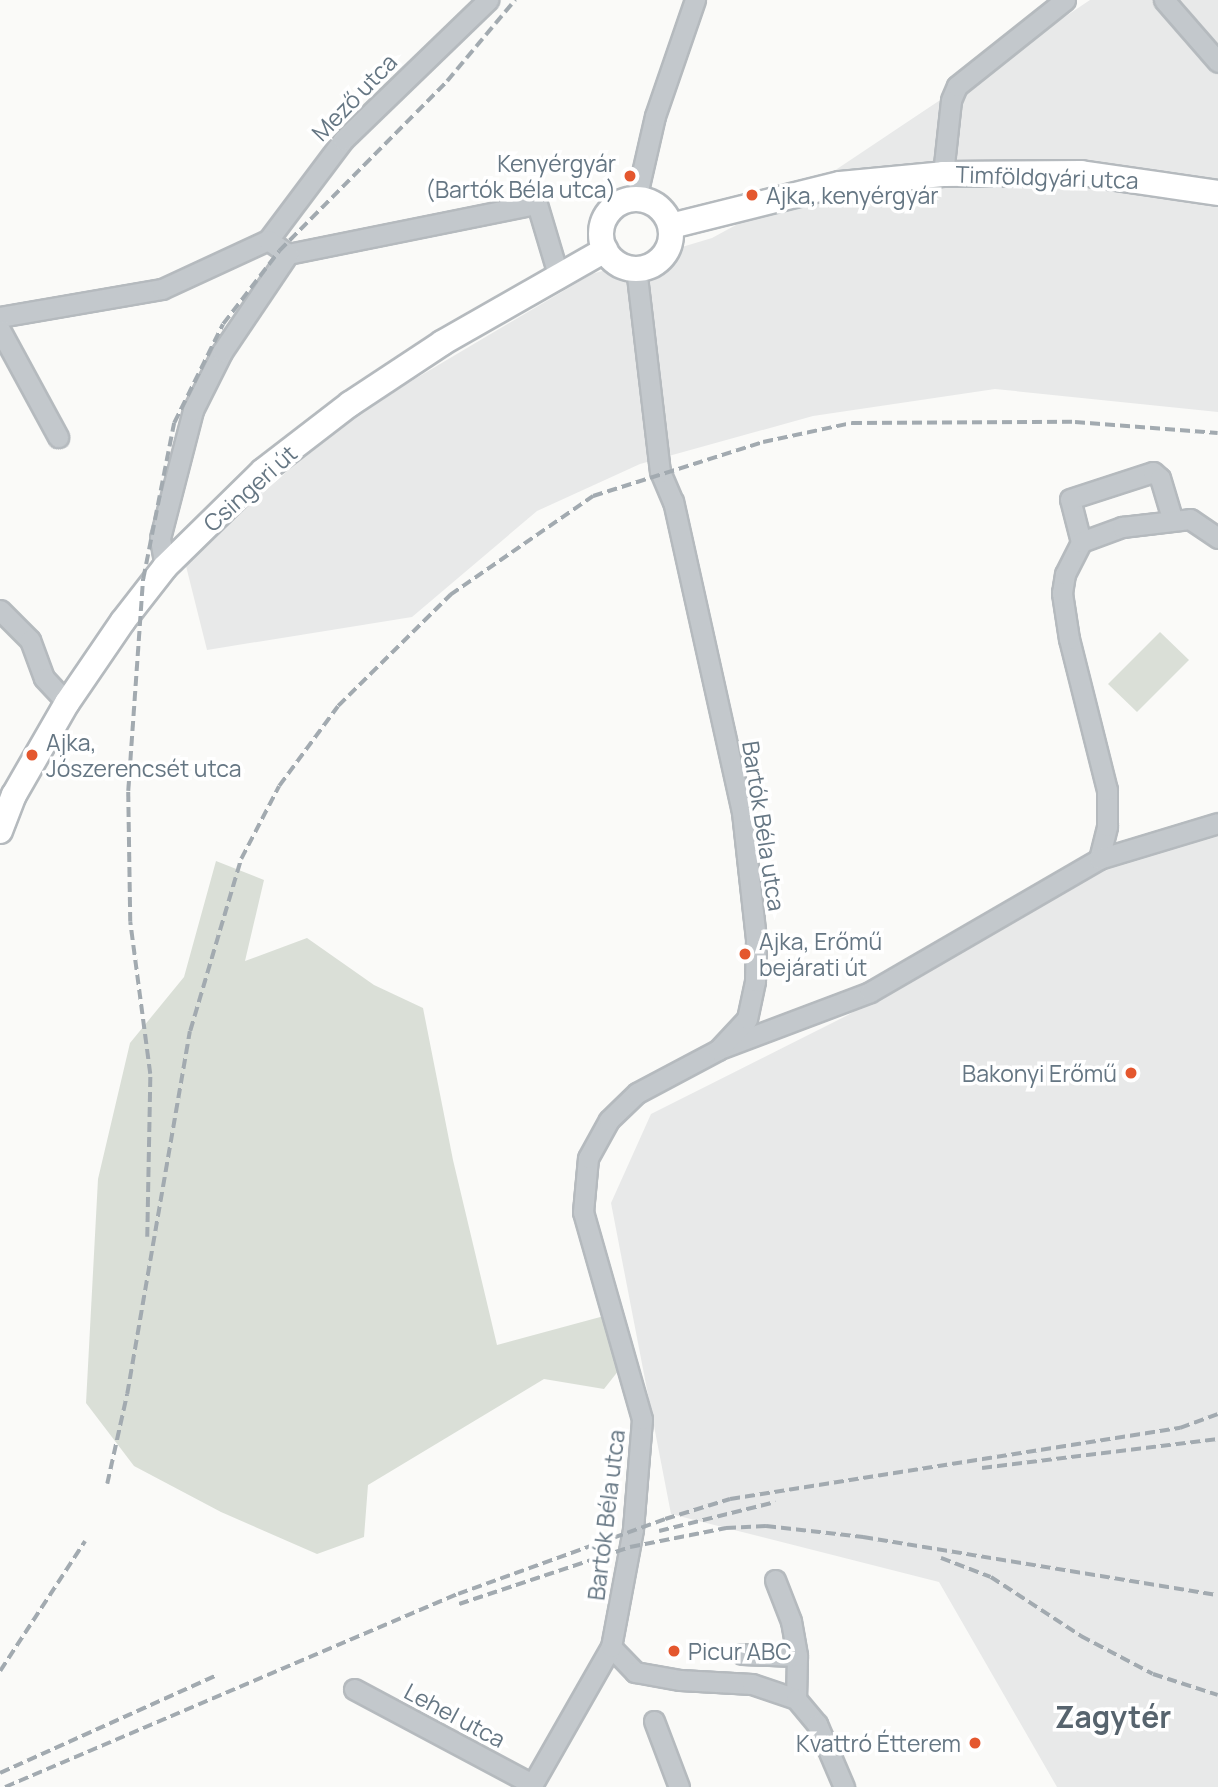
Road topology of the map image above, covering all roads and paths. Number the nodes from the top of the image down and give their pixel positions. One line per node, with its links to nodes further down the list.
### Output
1 (488, 0): 10 (street, Mező utca)
2 (695, 0): 8 (street)
3 (1065, 0): 6 (street)
4 (1164, 0): 5 (street)
5 (1218, 62)
6 (943, 174): 7 (main road, Timföldgyári utca); 9 (main road, Timföldgyári utca)
7 (1218, 193)
8 (636, 199): 9 (main road); 11 (main road)
9 (671, 226): 13 (main road)
10 (268, 240): 12 (street); 15 (street)
11 (605, 250): 13 (main road); 14 (main road, Csingeri út)
12 (288, 254): 14 (street); 21 (street)
13 (636, 269): 27 (street, Bartók Béla utca)
14 (559, 278): 21 (main road, Csingeri út)
15 (0, 317)
16 (0, 330): 17 (street)
17 (58, 437)
18 (1171, 518): 19 (street); 20 (street); 20 (street)
19 (1218, 538)
20 (1081, 542): 26 (street)
21 (165, 567): 23 (main road, Csingeri út)
22 (0, 610): 23 (street)
23 (67, 703): 25 (main road, Csingeri út)
24 (1218, 823): 26 (street)
25 (0, 831)
26 (1099, 859): 27 (street)
27 (718, 1050): 29 (street, Bartók Béla utca)
28 (775, 1580): 31 (street)
29 (611, 1647): 32 (street); 33 (street, Bartók Béla utca)
30 (742, 1654): 31 (street)
31 (797, 1656): 35 (street)
32 (635, 1672): 33 (street); 35 (street)
33 (595, 1678): 37 (street, Bartók Béla utca)
34 (354, 1689): 37 (street, Lehel utca)
35 (796, 1699): 39 (street)
36 (654, 1721): 38 (street)
37 (531, 1785)
38 (678, 1787)
39 (844, 1787)

